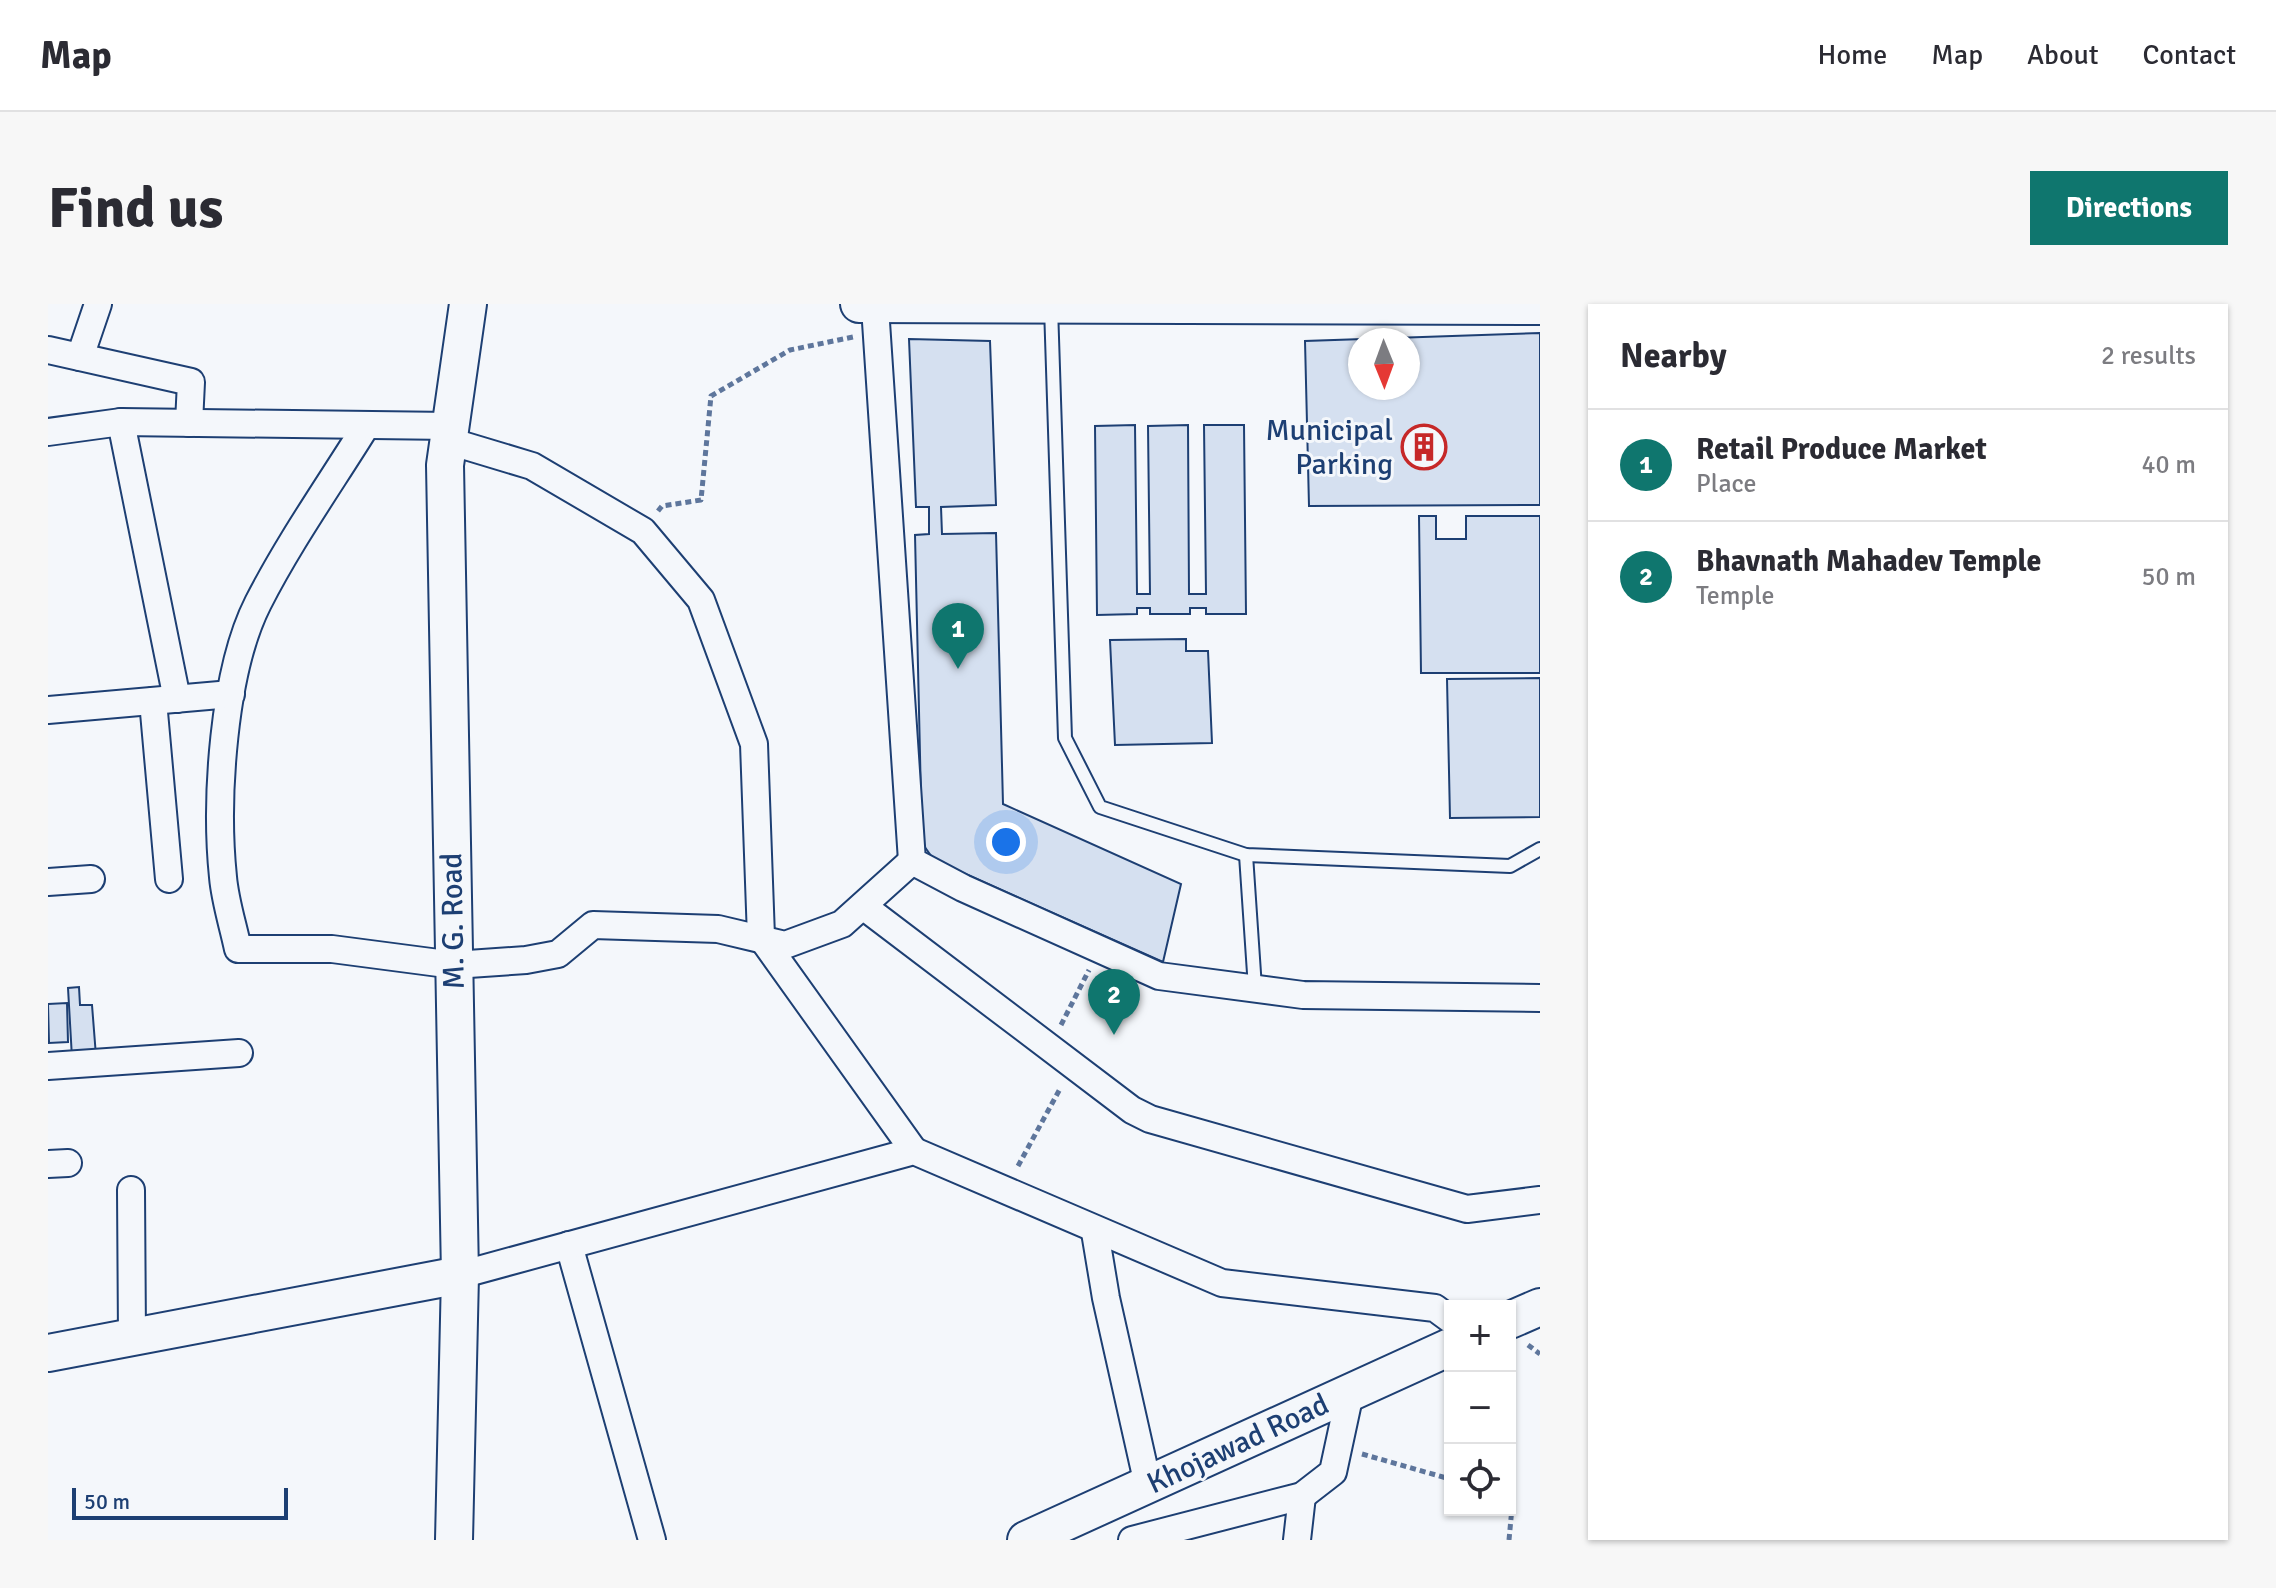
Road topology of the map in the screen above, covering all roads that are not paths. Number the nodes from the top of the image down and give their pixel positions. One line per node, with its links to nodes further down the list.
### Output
1 (98, 304): 7 (street)
2 (468, 304): 12 (main road, M. G. Road)
3 (1051, 306): 4 (main road); 5 (main road); 17 (lane)
4 (1540, 306)
5 (871, 314): 18 (street)
6 (48, 350): 7 (street)
7 (80, 357): 9 (street)
8 (121, 422): 9 (street); 11 (street); 14 (street)
9 (189, 423): 10 (street)
10 (366, 426): 12 (street); 13 (street)
11 (48, 432)
12 (450, 434): 23 (street); 24 (main road, M. G. Road)
13 (231, 694): 14 (street); 24 (street)
14 (165, 700): 15 (street); 20 (street)
15 (48, 710)
16 (1540, 849): 17 (lane)
17 (1246, 855): 25 (lane)
18 (912, 861): 22 (street); 25 (street)
19 (91, 879): 21 (street)
20 (169, 879)
21 (48, 882)
22 (863, 906): 23 (street); 31 (street)
23 (761, 937): 24 (street); 29 (street)
24 (454, 965): 34 (main road, M. G. Road)
25 (1255, 988): 26 (street)
26 (1540, 998)
27 (239, 1053): 28 (street)
28 (48, 1066)
29 (914, 1151): 32 (street); 33 (street)
30 (131, 1190): 38 (street)
31 (1540, 1200)
32 (1095, 1232): 36 (street); 42 (street)
33 (569, 1245): 34 (street); 45 (street)
34 (460, 1275): 38 (main road); 44 (main road, M. G. Road)
35 (1540, 1307): 37 (main road)
36 (1444, 1315)
37 (1516, 1317)
38 (132, 1337): 40 (main road)
39 (1444, 1350): 41 (main road, Khojawad Road)
40 (48, 1353)
41 (1350, 1393): 42 (main road, Khojawad Road); 43 (street)
42 (1148, 1485): 46 (main road, Khojawad Road)
43 (1302, 1496): 47 (street); 48 (street)
44 (454, 1540)
45 (652, 1540)
46 (1026, 1540)
47 (1132, 1540)
48 (1297, 1540)

